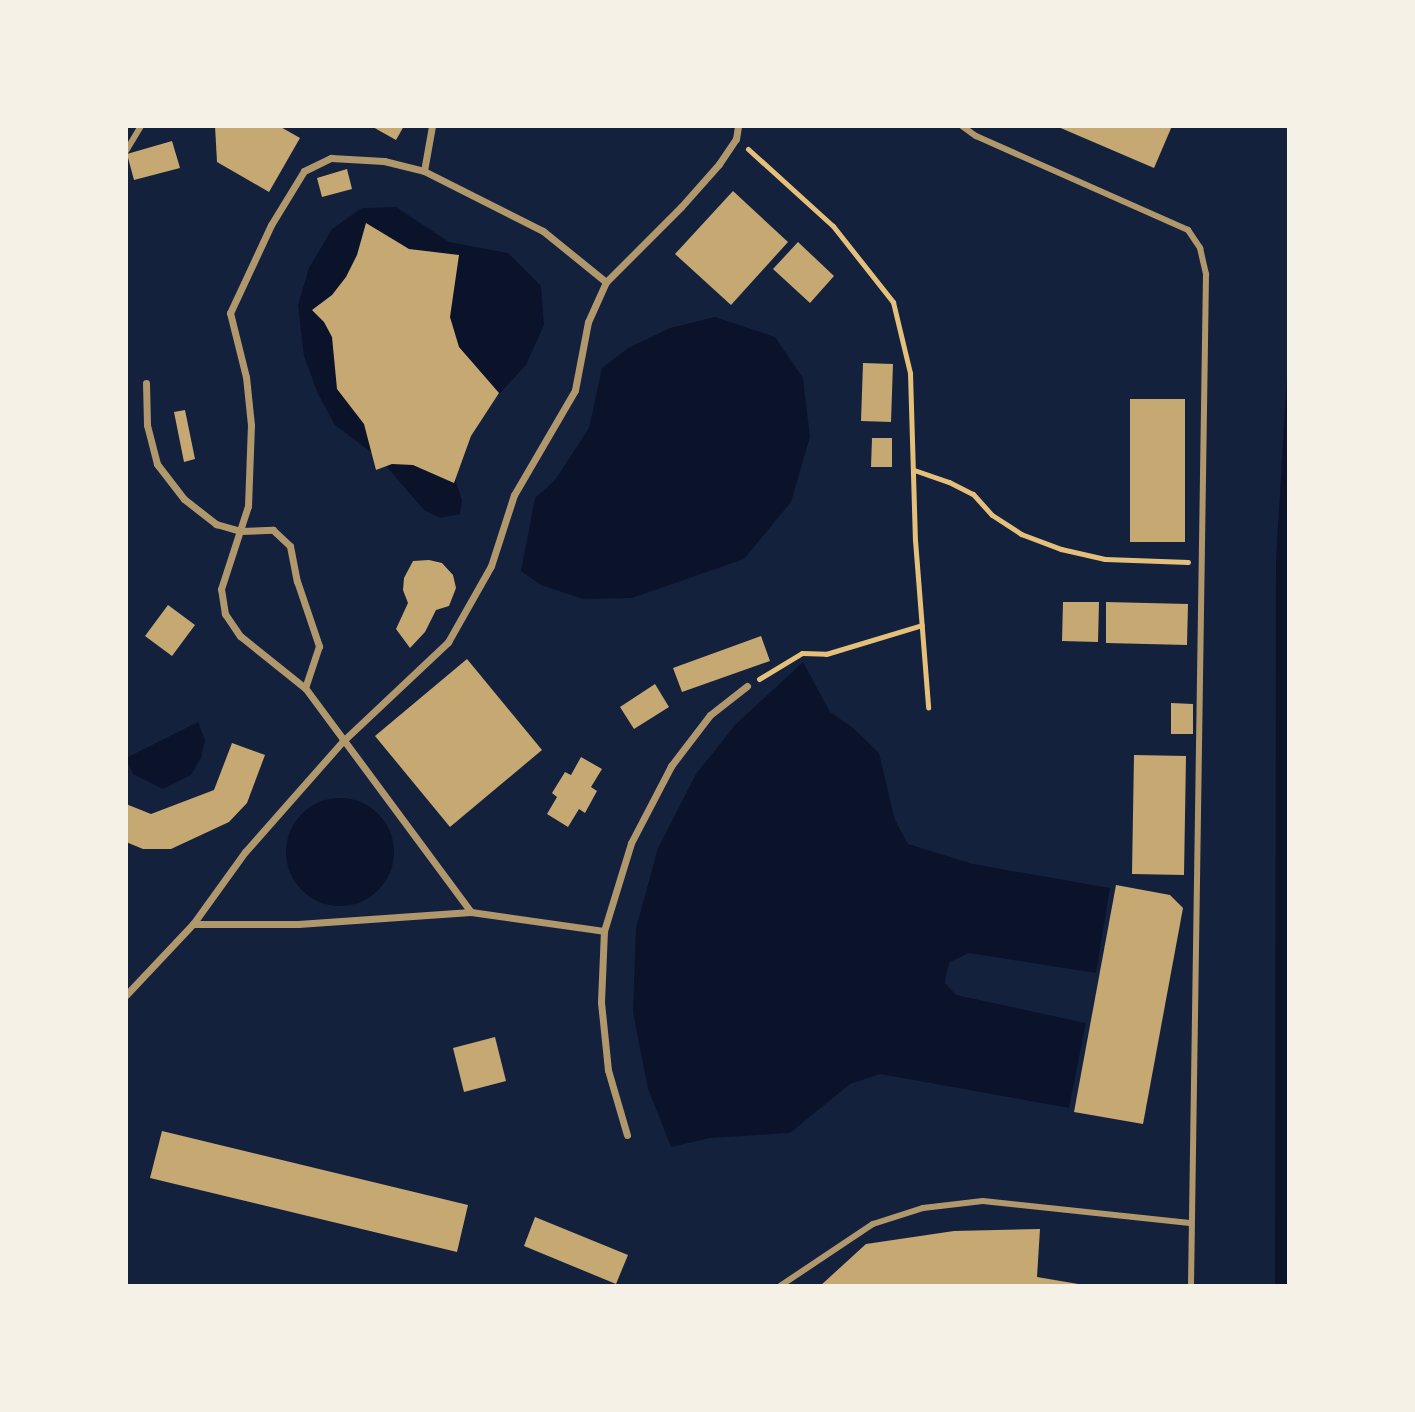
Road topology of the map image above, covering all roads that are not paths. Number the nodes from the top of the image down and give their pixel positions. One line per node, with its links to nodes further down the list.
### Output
1 (141, 126): 5 (lane)
2 (432, 126): 6 (street)
3 (738, 126): 7 (street)
4 (962, 126): 18 (lane)
5 (126, 151)
6 (424, 171): 7 (street); 9 (street)
7 (606, 282): 12 (street)
8 (146, 383): 9 (street)
9 (240, 531): 11 (street); 11 (street)
10 (747, 686): 15 (street)
11 (305, 688): 12 (street)
12 (342, 742): 13 (street); 14 (street)
13 (471, 912): 14 (street); 15 (street)
14 (193, 924): 16 (street)
15 (604, 931): 17 (street)
16 (126, 995)
17 (627, 1135)
18 (1190, 1223): 19 (lane); 20 (lane)
19 (780, 1286)
20 (1191, 1286)

